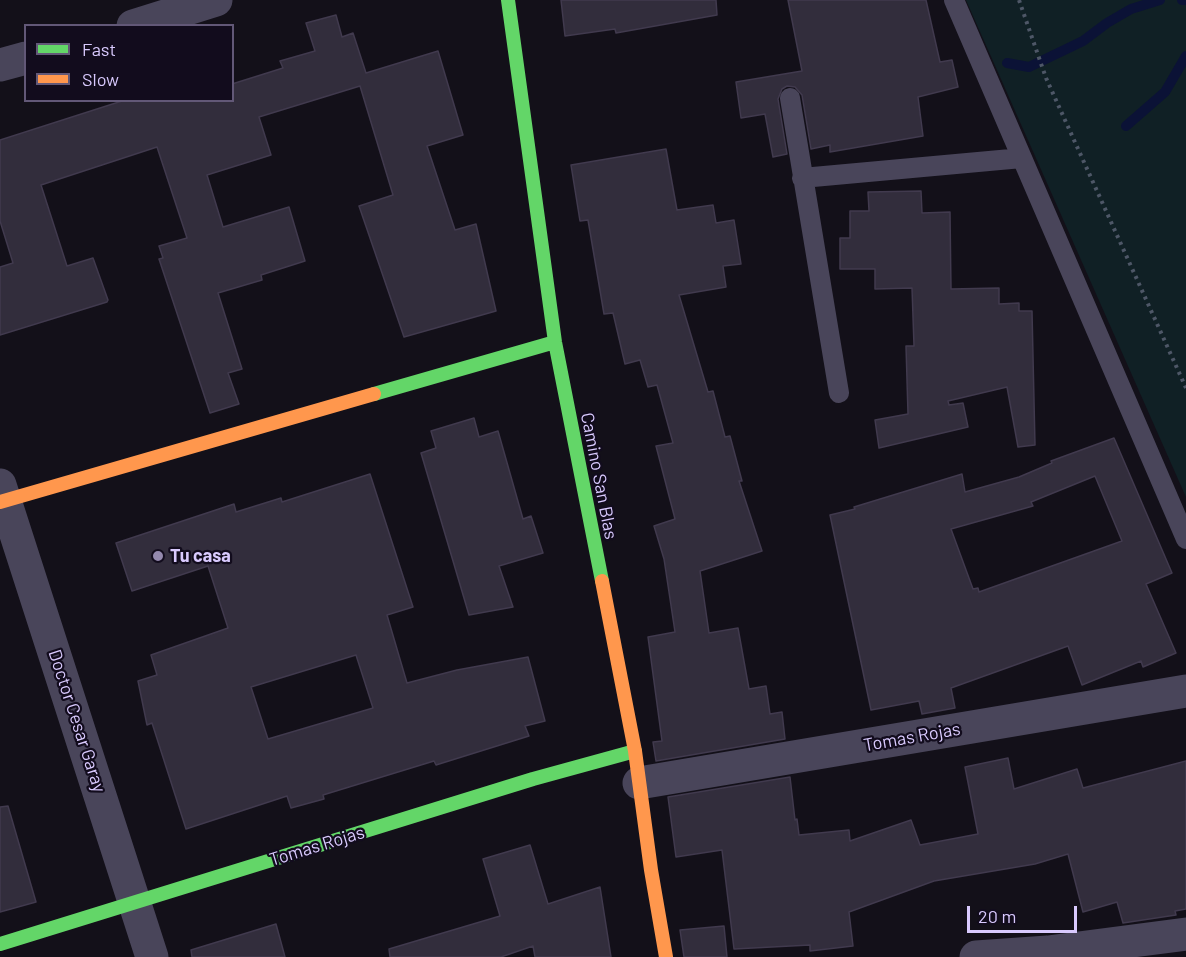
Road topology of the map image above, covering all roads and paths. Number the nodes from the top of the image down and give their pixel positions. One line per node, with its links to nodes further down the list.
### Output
1 (216, 0): 5 (street)
2 (508, 0): 11 (street, Camino San Blas)
3 (954, 0): 9 (lane)
4 (1019, 0): 12 (path)
5 (139, 24)
6 (24, 59): 7 (street)
7 (0, 65)
8 (790, 98): 10 (lane)
9 (1022, 158): 10 (lane); 15 (lane)
10 (802, 178): 13 (lane)
11 (555, 342): 14 (street); 17 (street, Camino San Blas)
12 (1186, 388)
13 (839, 393)
14 (2, 495): 18 (street, Doctor Cesar Garay)
15 (1186, 539)
16 (1186, 691): 17 (street, Tomas Rojas)
17 (637, 767): 18 (street, Tomas Rojas); 23 (street, Camino San Blas)
18 (135, 902): 20 (street, Tomas Rojas); 22 (street, Doctor Cesar Garay)
19 (1186, 934): 21 (street)
20 (0, 944)
21 (1048, 955): 24 (street)
22 (152, 957)
23 (666, 957)
24 (976, 957)

